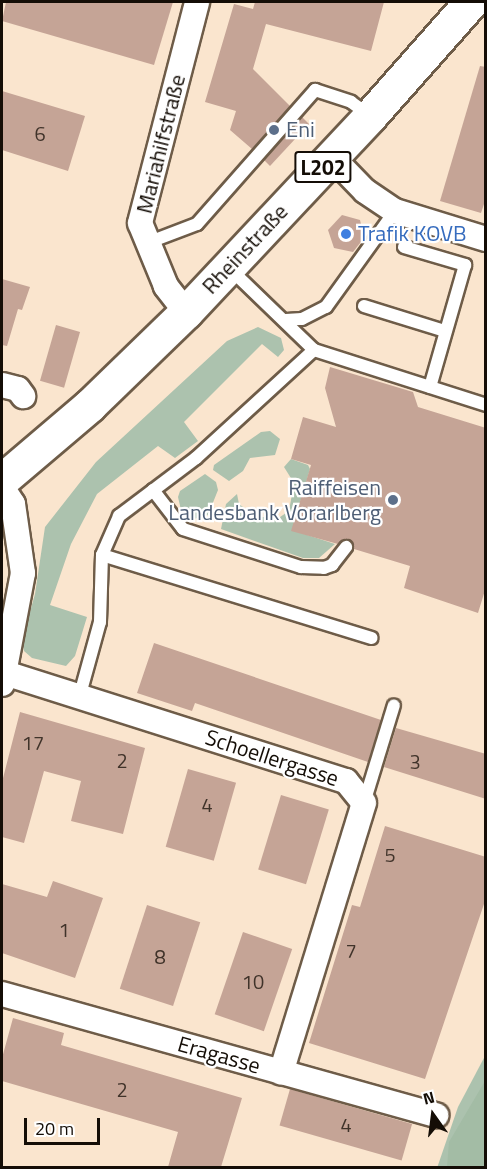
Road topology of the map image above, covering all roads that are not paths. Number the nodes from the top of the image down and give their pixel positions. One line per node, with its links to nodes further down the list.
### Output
1 (197, 2): 7 (street, Mariahilfstraße)
2 (471, 2): 3 (main road, Rheinstraße / L202)
3 (370, 116): 4 (main road, Rheinstraße / L202); 7 (lane)
4 (332, 157): 5 (street); 9 (main road, Rheinstraße / L202)
5 (395, 211): 6 (street); 12 (lane)
6 (486, 239)
7 (147, 243): 11 (street, Mariahilfstraße)
8 (404, 247): 13 (lane)
9 (228, 267): 11 (main road, Rheinstraße / L202); 12 (lane)
10 (364, 306): 13 (lane)
11 (186, 312): 19 (main road, Rheinstraße / L202)
12 (286, 320): 14 (lane)
13 (445, 331): 16 (lane)
14 (314, 350): 16 (lane); 21 (lane)
15 (2, 385): 17 (street)
16 (429, 387): 18 (lane)
17 (23, 396)
18 (486, 405)
19 (2, 480)
20 (2, 487): 25 (street)
21 (153, 490): 22 (lane); 23 (lane)
22 (346, 547)
23 (102, 555): 24 (lane); 26 (lane)
24 (371, 638)
25 (3, 679): 26 (street, Schoellergasse)
26 (79, 698): 28 (street, Schoellergasse)
27 (394, 705): 28 (lane)
28 (364, 803): 30 (street, Schoellergasse)
29 (2, 994): 30 (street, Eragasse)
30 (281, 1072): 31 (street, Eragasse)
31 (436, 1115)

